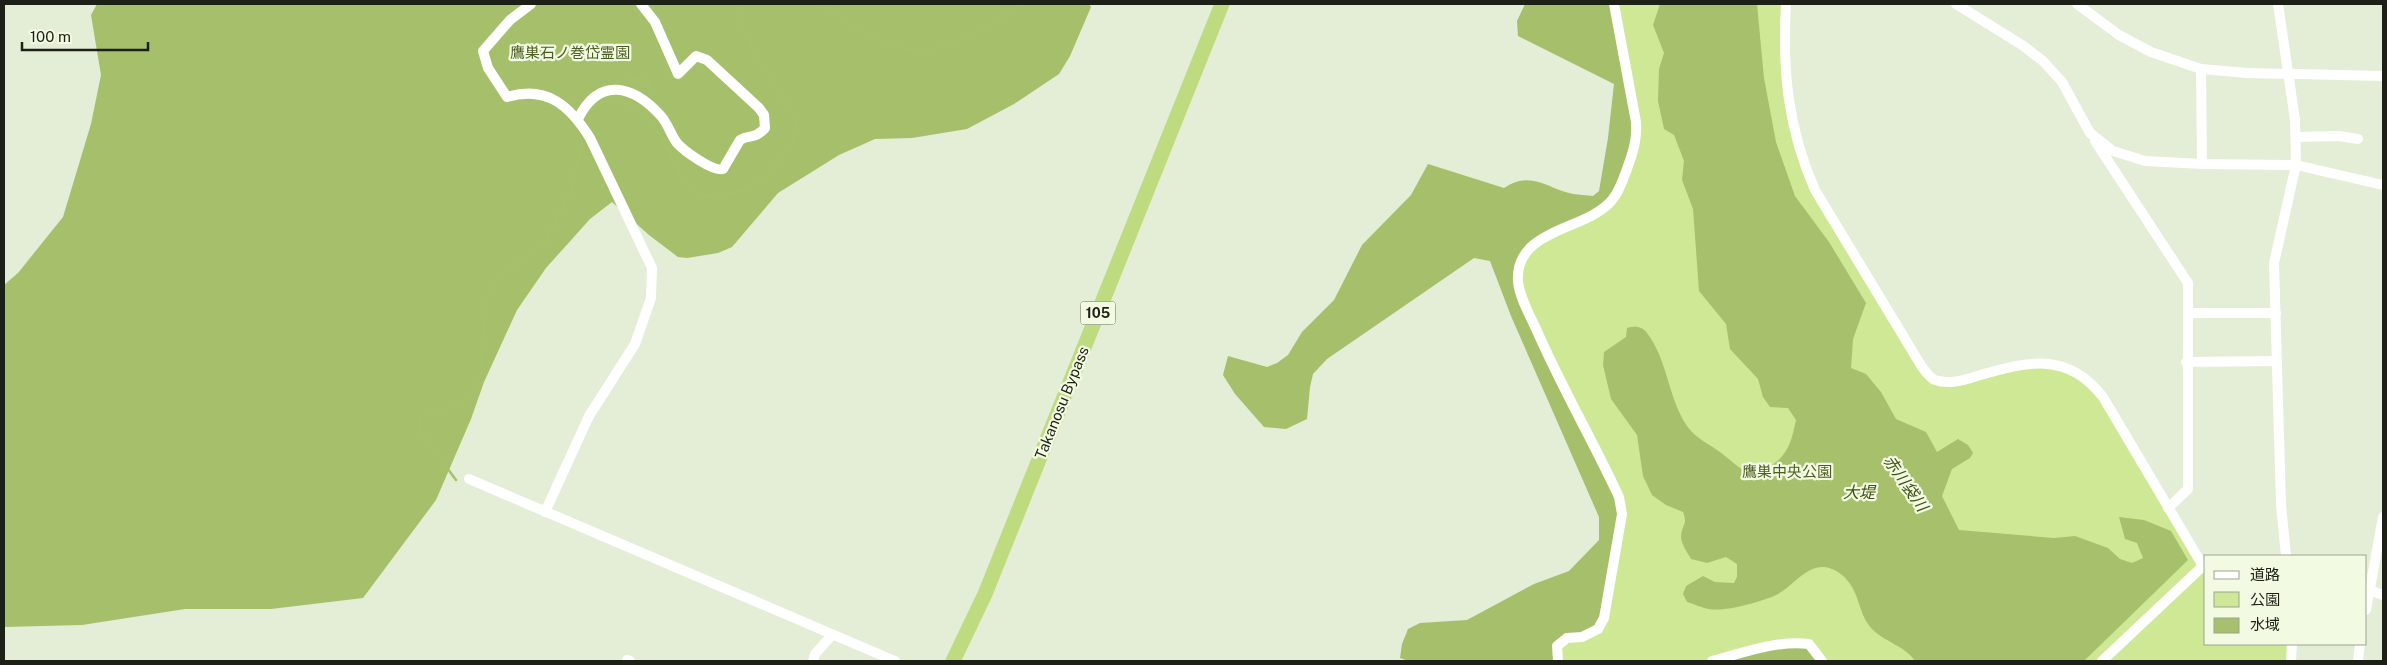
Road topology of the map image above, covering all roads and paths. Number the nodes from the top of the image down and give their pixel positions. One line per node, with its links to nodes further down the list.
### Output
1 (531, 4): 12 (street)
2 (641, 4): 12 (street)
3 (1222, 4): 36 (highway, Takanosu Bypass / 105)
4 (1614, 4): 37 (street)
5 (1786, 4): 24 (street)
6 (1956, 4): 13 (street)
7 (2077, 4): 9 (street)
8 (2278, 4): 10 (street)
9 (2201, 69): 10 (street); 16 (street)
10 (2288, 74): 11 (street); 14 (street)
11 (2383, 76)
12 (578, 119): 25 (street)
13 (2090, 133): 16 (street); 20 (street)
14 (2296, 137): 15 (street); 17 (street)
15 (2358, 139)
16 (2202, 164): 17 (street)
17 (2296, 165): 18 (street); 19 (street)
18 (2383, 185)
19 (2276, 312): 20 (street); 21 (street)
20 (2188, 313): 22 (street)
21 (2277, 361): 22 (street); 27 (street)
22 (2186, 362): 24 (street)
23 (469, 479): 25 (street)
24 (2168, 508): 28 (street)
25 (545, 512): 31 (street)
26 (2383, 517): 29 (street)
27 (2286, 555)
28 (2204, 566): 40 (street)
29 (2367, 590): 30 (street)
30 (2383, 595)
31 (832, 635): 34 (street); 35 (street)
32 (2292, 645): 41 (street)
33 (2360, 645): 42 (street)
34 (813, 661)
35 (895, 661)
36 (953, 661)
37 (1558, 661)
38 (1712, 661): 39 (street)
39 (1822, 661)
40 (2102, 661)
41 (2291, 661)
42 (2358, 661)

